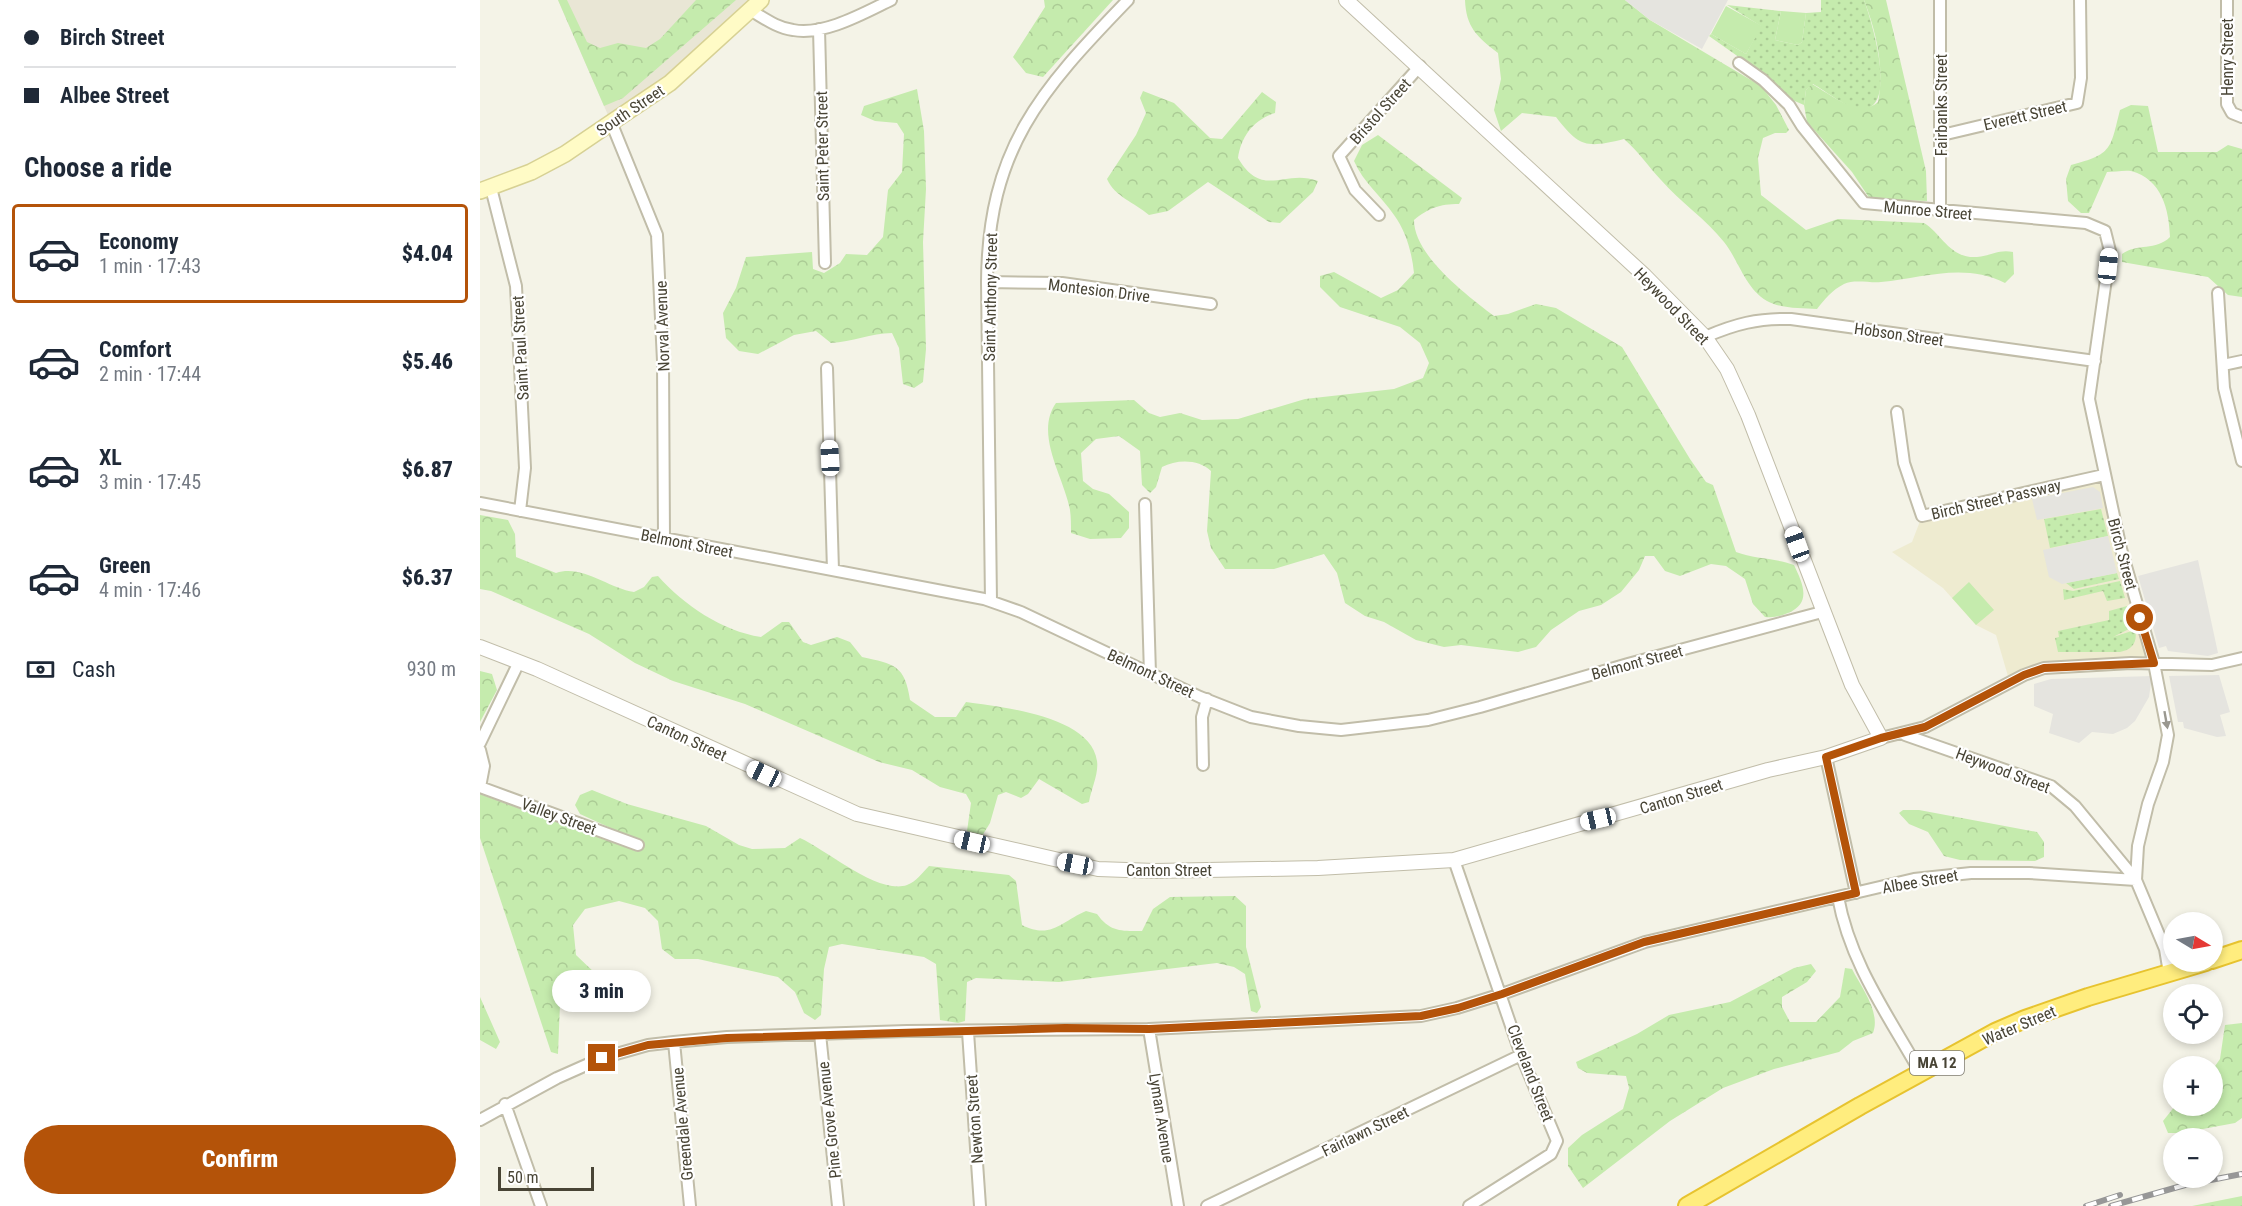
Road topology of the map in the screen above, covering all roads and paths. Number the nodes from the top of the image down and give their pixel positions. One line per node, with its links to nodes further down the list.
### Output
1 (891, 0): 8 (street)
2 (1128, 0): 19 (street, Saint Anthony Street)
3 (1346, 0): 10 (street, Heywood Street)
4 (1940, 0): 13 (street, Fairbanks Street)
5 (2080, 0): 13 (street, Everett Street)
6 (2227, 0): 11 (street, Henry Street)
7 (756, 5): 8 (street); 12 (main road, South Street)
8 (819, 29): 18 (street, Saint Peter Street)
9 (1738, 63): 15 (street, Munroe Street)
10 (1420, 66): 16 (street, Bristol Street); 22 (street, Heywood Street)
11 (2237, 115)
12 (611, 122): 14 (main road, South Street); 33 (street, Norval Avenue)
13 (1942, 135): 15 (street, Fairbanks Street)
14 (485, 189): 32 (street, Saint Paul Street)
15 (1940, 210): 17 (street, Munroe Street)
16 (1379, 215)
17 (2106, 233): 23 (street, Birch Street)
18 (825, 263)
19 (987, 282): 21 (street, Montesion Drive); 35 (street, Saint Anthony Street)
20 (2217, 293): 25 (street)
21 (1211, 304)
22 (1705, 337): 23 (street, Hobson Street); 36 (street, Heywood Street)
23 (2095, 361): 29 (street, Birch Street)
24 (2242, 361): 25 (street)
25 (2223, 365): 28 (street)
26 (827, 368): 34 (street)
27 (1897, 412): 29 (street, Birch Street Passway)
28 (2242, 461)
29 (2104, 475): 40 (street, Birch Street)
30 (480, 503): 32 (street, Belmont Street)
31 (1145, 504): 41 (street)
32 (520, 511): 33 (street, Belmont Street)
33 (664, 538): 34 (street, Belmont Street)
34 (833, 570): 35 (street, Belmont Street)
35 (992, 601): 41 (street, Belmont Street)
36 (1822, 612): 42 (street, Belmont Street); 44 (street, Heywood Street)
37 (480, 647): 39 (street, Canton Street)
38 (2242, 658): 40 (street)
39 (519, 662): 45 (street); 51 (street, Canton Street)
40 (2154, 663): 43 (street); 52 (street, Birch Street, one-way to 52)
41 (1150, 674): 42 (street, Belmont Street)
42 (1207, 699): 48 (street)
43 (1903, 734): 44 (street); 52 (street, Heywood Street)
44 (1881, 738): 47 (street, Canton Street)
45 (480, 743)
46 (480, 750): 49 (street)
47 (1826, 757): 51 (street, Canton Street); 53 (street)
48 (1203, 765)
49 (480, 787): 50 (street, Valley Street)
50 (638, 845)
51 (1454, 860): 59 (street, Cleveland Street)
52 (2136, 880): 53 (street, Albee Street); 58 (street, Birch Street)
53 (1856, 893): 54 (street, Albee Street)
54 (1838, 897): 59 (street, Albee Street); 65 (street)
55 (2242, 951): 56 (highway)
56 (2223, 957)
57 (2172, 972): 58 (highway, Water Street / MA 12)
58 (2169, 973): 65 (highway, Water Street / MA 12)
59 (1502, 994): 60 (street, Albee Street); 64 (street, Cleveland Street)
60 (1149, 1029): 61 (street, Albee Street); 72 (street, Lyman Avenue)
61 (968, 1032): 62 (street, Albee Street); 71 (street, Newton Street)
62 (820, 1034): 63 (street, Albee Street); 70 (street, Pine Grove Avenue)
63 (674, 1042): 66 (street, Albee Street); 69 (street, Greendale Avenue)
64 (1521, 1056): 73 (street, Fairlawn Street); 74 (street, Cleveland Street)
65 (1920, 1072): 75 (highway, Water Street / MA 12)
66 (506, 1104): 67 (street, Albee Street); 68 (street)
67 (480, 1120)
68 (541, 1206)
69 (690, 1206)
70 (838, 1206)
71 (981, 1206)
72 (1178, 1206)
73 (1207, 1206)
74 (1469, 1206)
75 (1687, 1206)

